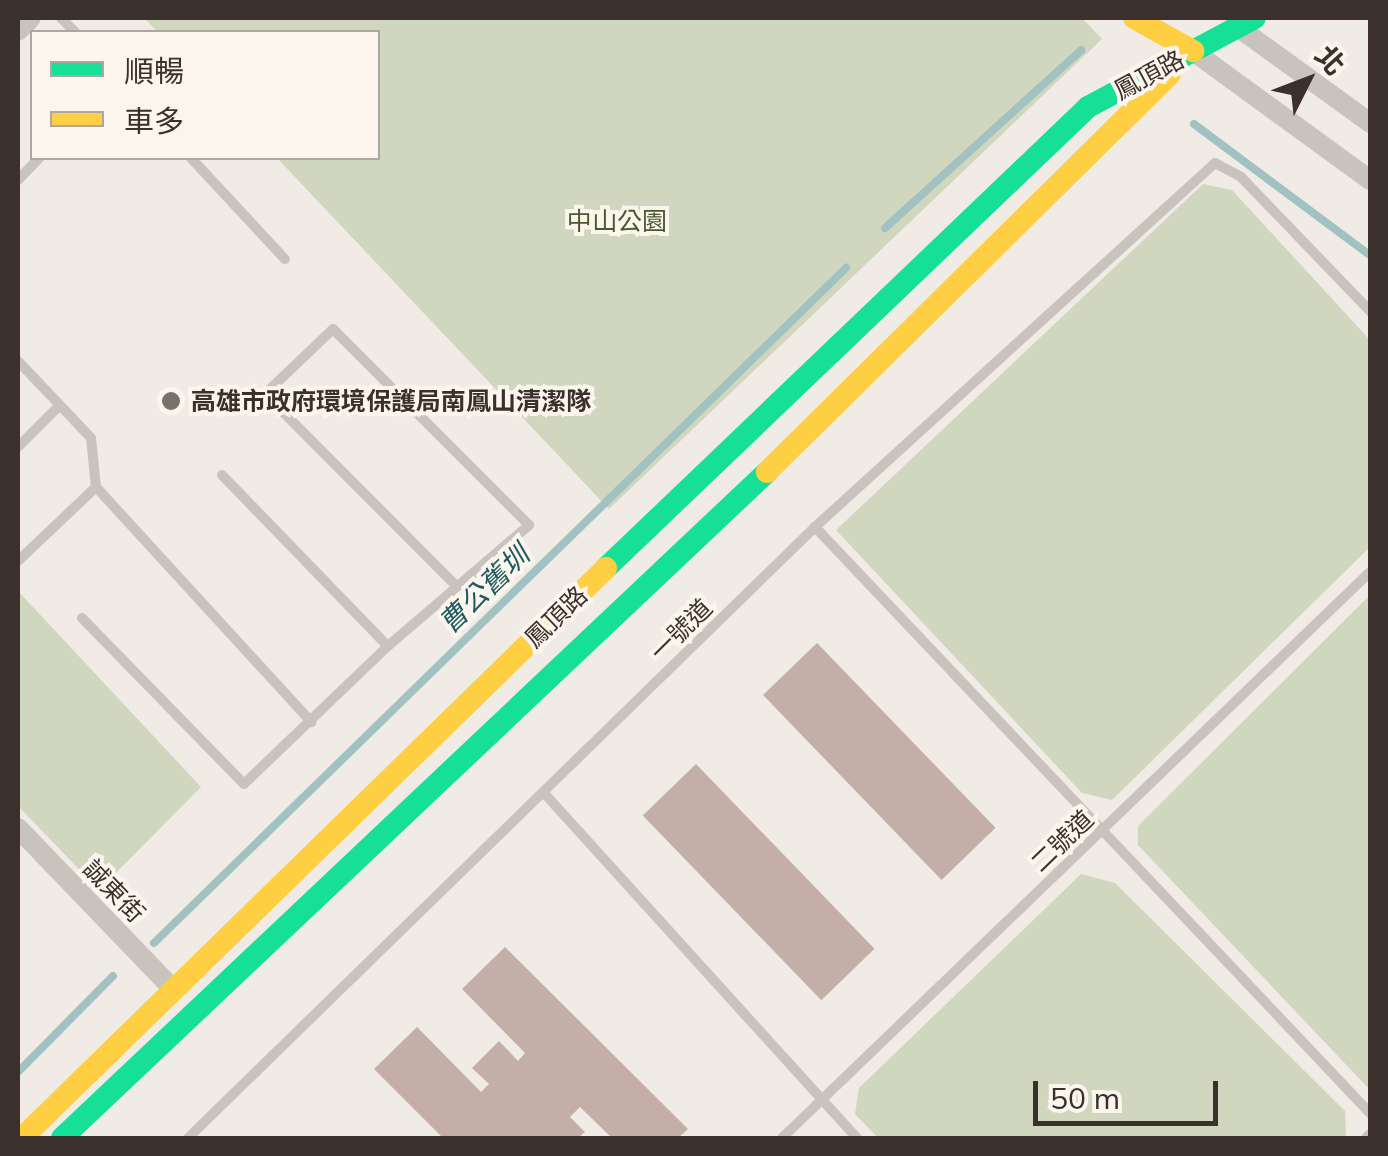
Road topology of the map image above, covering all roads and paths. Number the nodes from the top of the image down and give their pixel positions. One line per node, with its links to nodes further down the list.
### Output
1 (31, 18): 5 (street)
2 (1134, 18): 6 (main road)
3 (1160, 18): 6 (main road)
4 (1238, 20): 6 (main road); 7 (street)
5 (18, 31)
6 (1193, 51): 11 (street); 29 (main road, 鳳頂路); 33 (main road, 鳳頂路)
7 (1370, 123)
8 (37, 160): 10 (lane)
9 (193, 160): 12 (lane)
10 (18, 180)
11 (1370, 180)
12 (285, 259)
13 (1370, 311): 19 (lane, 一號道)
14 (18, 361): 15 (lane)
15 (60, 405): 16 (lane); 18 (lane)
16 (18, 447)
17 (222, 475): 24 (lane)
18 (96, 487): 20 (lane); 25 (lane)
19 (815, 527): 26 (lane, 一號道); 28 (lane)
20 (18, 561)
21 (1370, 572): 28 (lane, 二號道)
22 (456, 586): 22 (lane); 24 (lane)
23 (82, 618): 25 (lane)
24 (388, 646): 25 (lane)
25 (310, 722)
26 (544, 793): 30 (lane); 34 (lane, 一號道)
27 (18, 828): 29 (street, 誠東街)
28 (1101, 832): 30 (lane, 二號道); 31 (lane)
29 (174, 990): 32 (main road, 鳳頂路)
30 (821, 1101): 35 (lane, 二號道); 36 (lane)
31 (1370, 1113)
32 (22, 1138)
33 (62, 1138)
34 (188, 1138)
35 (782, 1138)
36 (857, 1138)

